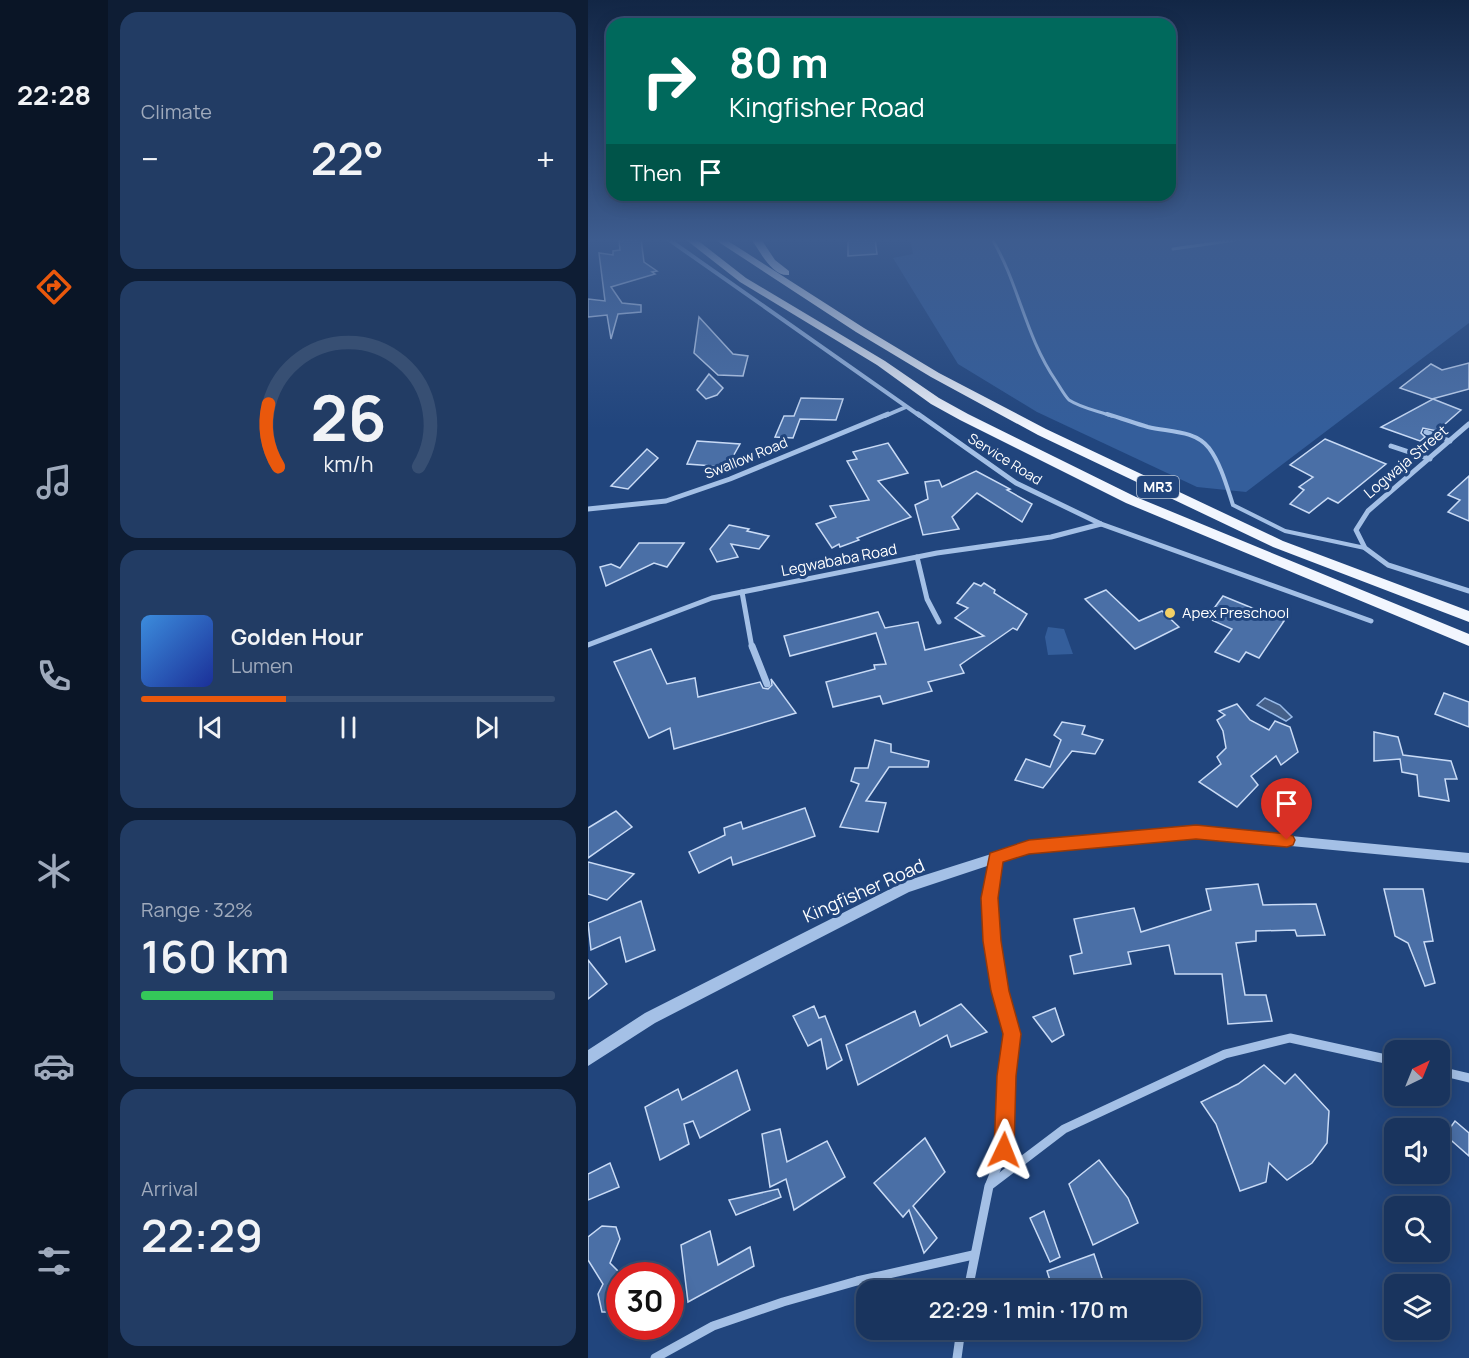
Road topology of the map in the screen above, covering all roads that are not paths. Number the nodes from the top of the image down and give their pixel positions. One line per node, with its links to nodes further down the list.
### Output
1 (758, 302): 7 (street, Service Road)
2 (780, 302): 22 (highway, MR3)
3 (817, 302): 6 (highway, MR3)
4 (822, 302): 6 (highway)
5 (1019, 302): 15 (lane)
6 (860, 330): 19 (highway, MR3)
7 (906, 407): 13 (street, Swallow Road); 14 (street, Service Road)
8 (1469, 424): 10 (street, Logwaja Street)
9 (1426, 432): 10 (street)
10 (1450, 441): 12 (street, Logwaja Street)
11 (1391, 446): 12 (street)
12 (1430, 459): 15 (street, Logwaja Street)
13 (588, 509)
14 (1101, 524): 16 (street, Legwababa Road); 20 (street, Service Road)
15 (1365, 548): 17 (street)
16 (917, 557): 18 (street, Legwababa Road); 21 (street)
17 (1469, 591)
18 (742, 592): 23 (street, Legwababa Road); 24 (street)
19 (1469, 617)
20 (1371, 621)
21 (939, 622)
22 (1469, 640)
23 (588, 645)
24 (767, 684)
25 (996, 858): 26 (street, Kingfisher Road); 27 (street, Kingfisher Road); 31 (street)
26 (1469, 858)
27 (588, 1059)
28 (1384, 1059): 31 (street)
29 (1450, 1073): 30 (street)
30 (1469, 1078)
31 (989, 1186): 32 (street)
32 (973, 1256): 33 (street); 35 (street)
33 (969, 1280)
34 (959, 1340): 36 (street)
35 (655, 1358)
36 (957, 1358)

